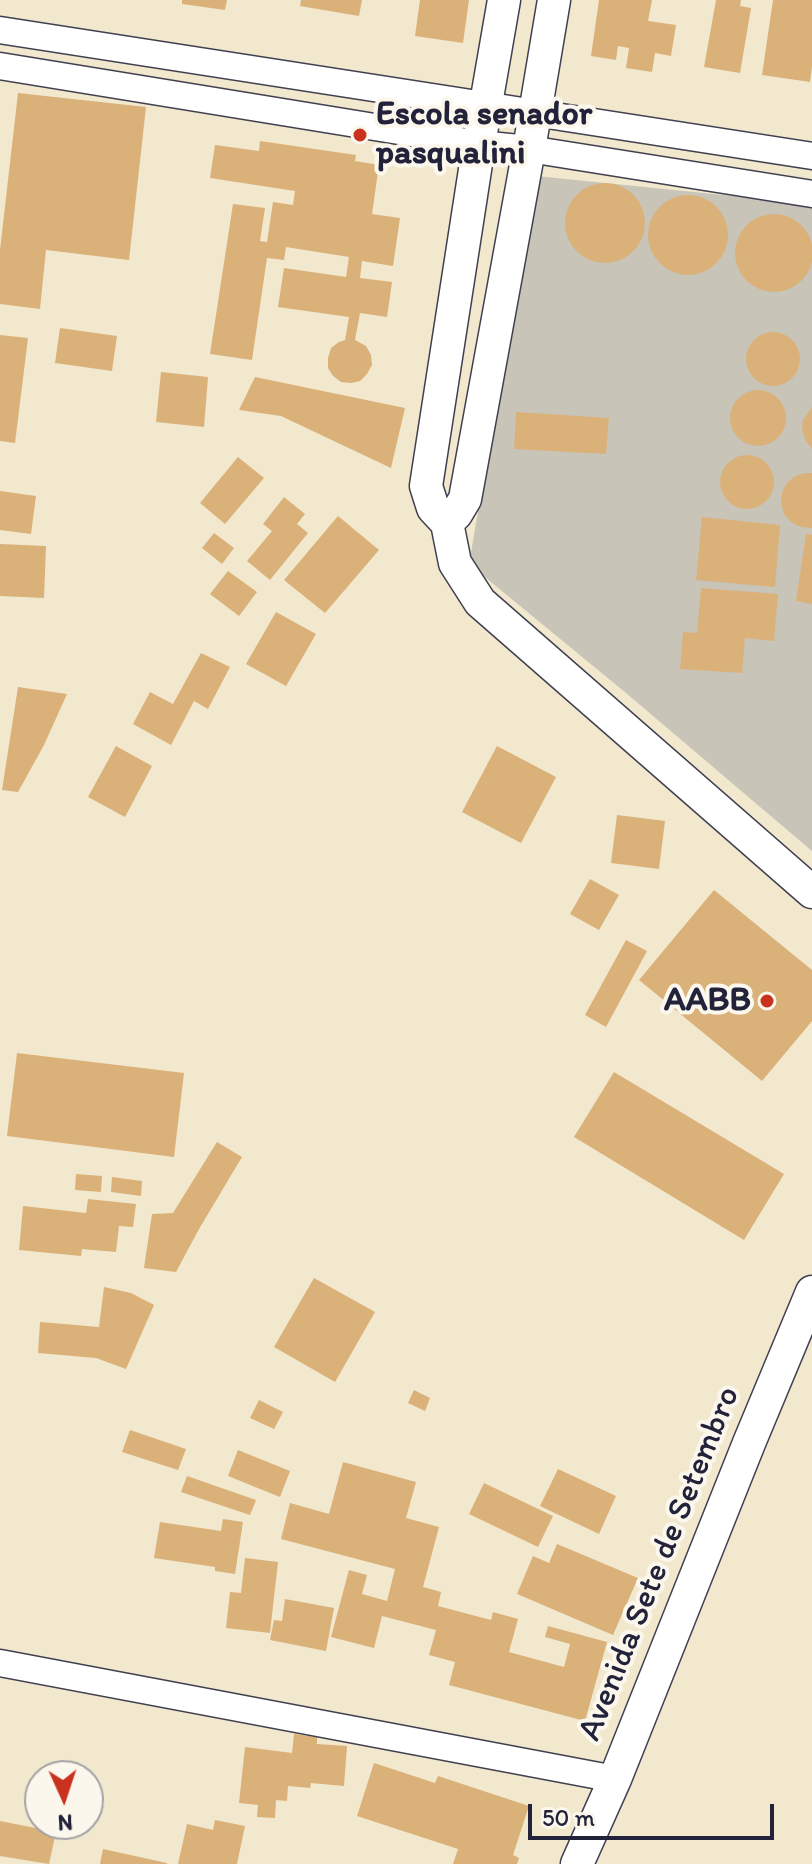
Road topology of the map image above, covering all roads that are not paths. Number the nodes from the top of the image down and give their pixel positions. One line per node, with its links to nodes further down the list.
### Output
1 (504, 0): 8 (street)
2 (554, 0): 9 (street)
3 (0, 30): 4 (street)
4 (149, 53): 6 (street); 7 (street)
5 (0, 66): 7 (street)
6 (314, 80): 8 (street); 10 (street)
7 (143, 89): 10 (street)
8 (486, 106): 9 (street); 11 (street)
9 (535, 113): 12 (street); 13 (street)
10 (309, 116): 11 (street)
11 (479, 144): 12 (street); 15 (street)
12 (529, 149): 14 (street); 15 (street)
13 (812, 156)
14 (812, 194)
15 (447, 523): 16 (street)
16 (812, 892)
17 (812, 1292): 19 (street, Avenida Sete de Setembro)
18 (0, 1663): 19 (street)
19 (615, 1779): 20 (street, Avenida Sete de Setembro)
20 (577, 1864)

